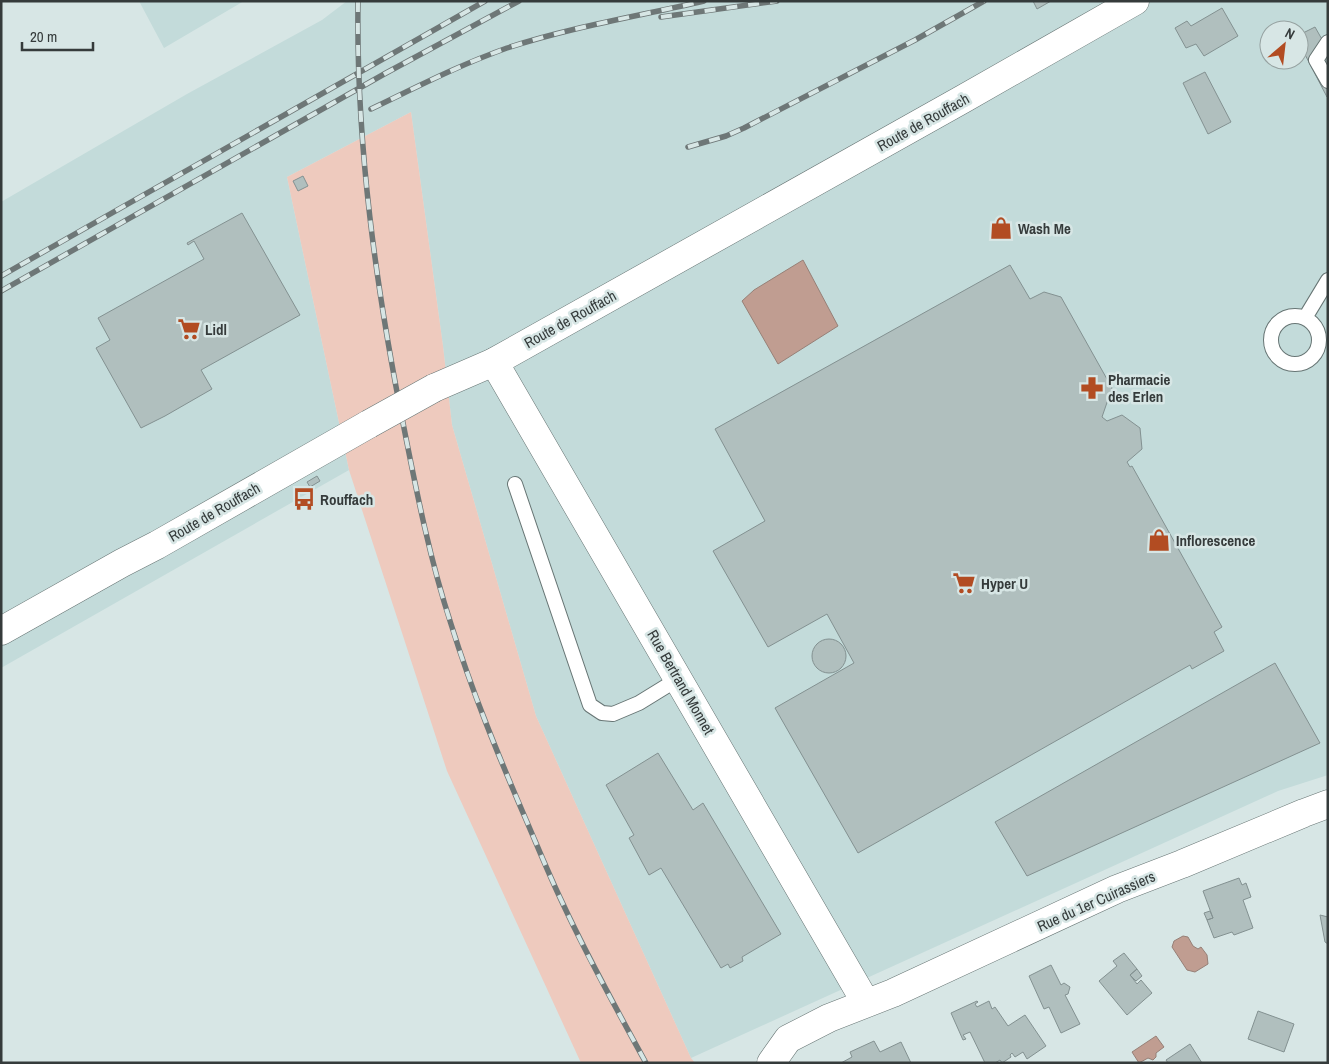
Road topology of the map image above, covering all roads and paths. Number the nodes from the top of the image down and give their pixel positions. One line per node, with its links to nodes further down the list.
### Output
1 (1135, 1): 6 (street, Route de Rouffach)
2 (1328, 42): 3 (lane)
3 (1328, 81)
4 (1328, 280): 5 (lane)
5 (1305, 318)
6 (494, 362): 8 (street, Route de Rouffach, bridge); 9 (street, Rue Bertrand Monnet)
7 (515, 484): 9 (lane)
8 (1, 631)
9 (678, 679): 11 (street, Rue Bertrand Monnet)
10 (1328, 804): 11 (street, Rue du 1er Cuirassiers)
11 (866, 1003): 12 (street, Rue du 1er Cuirassiers)
12 (771, 1063)

